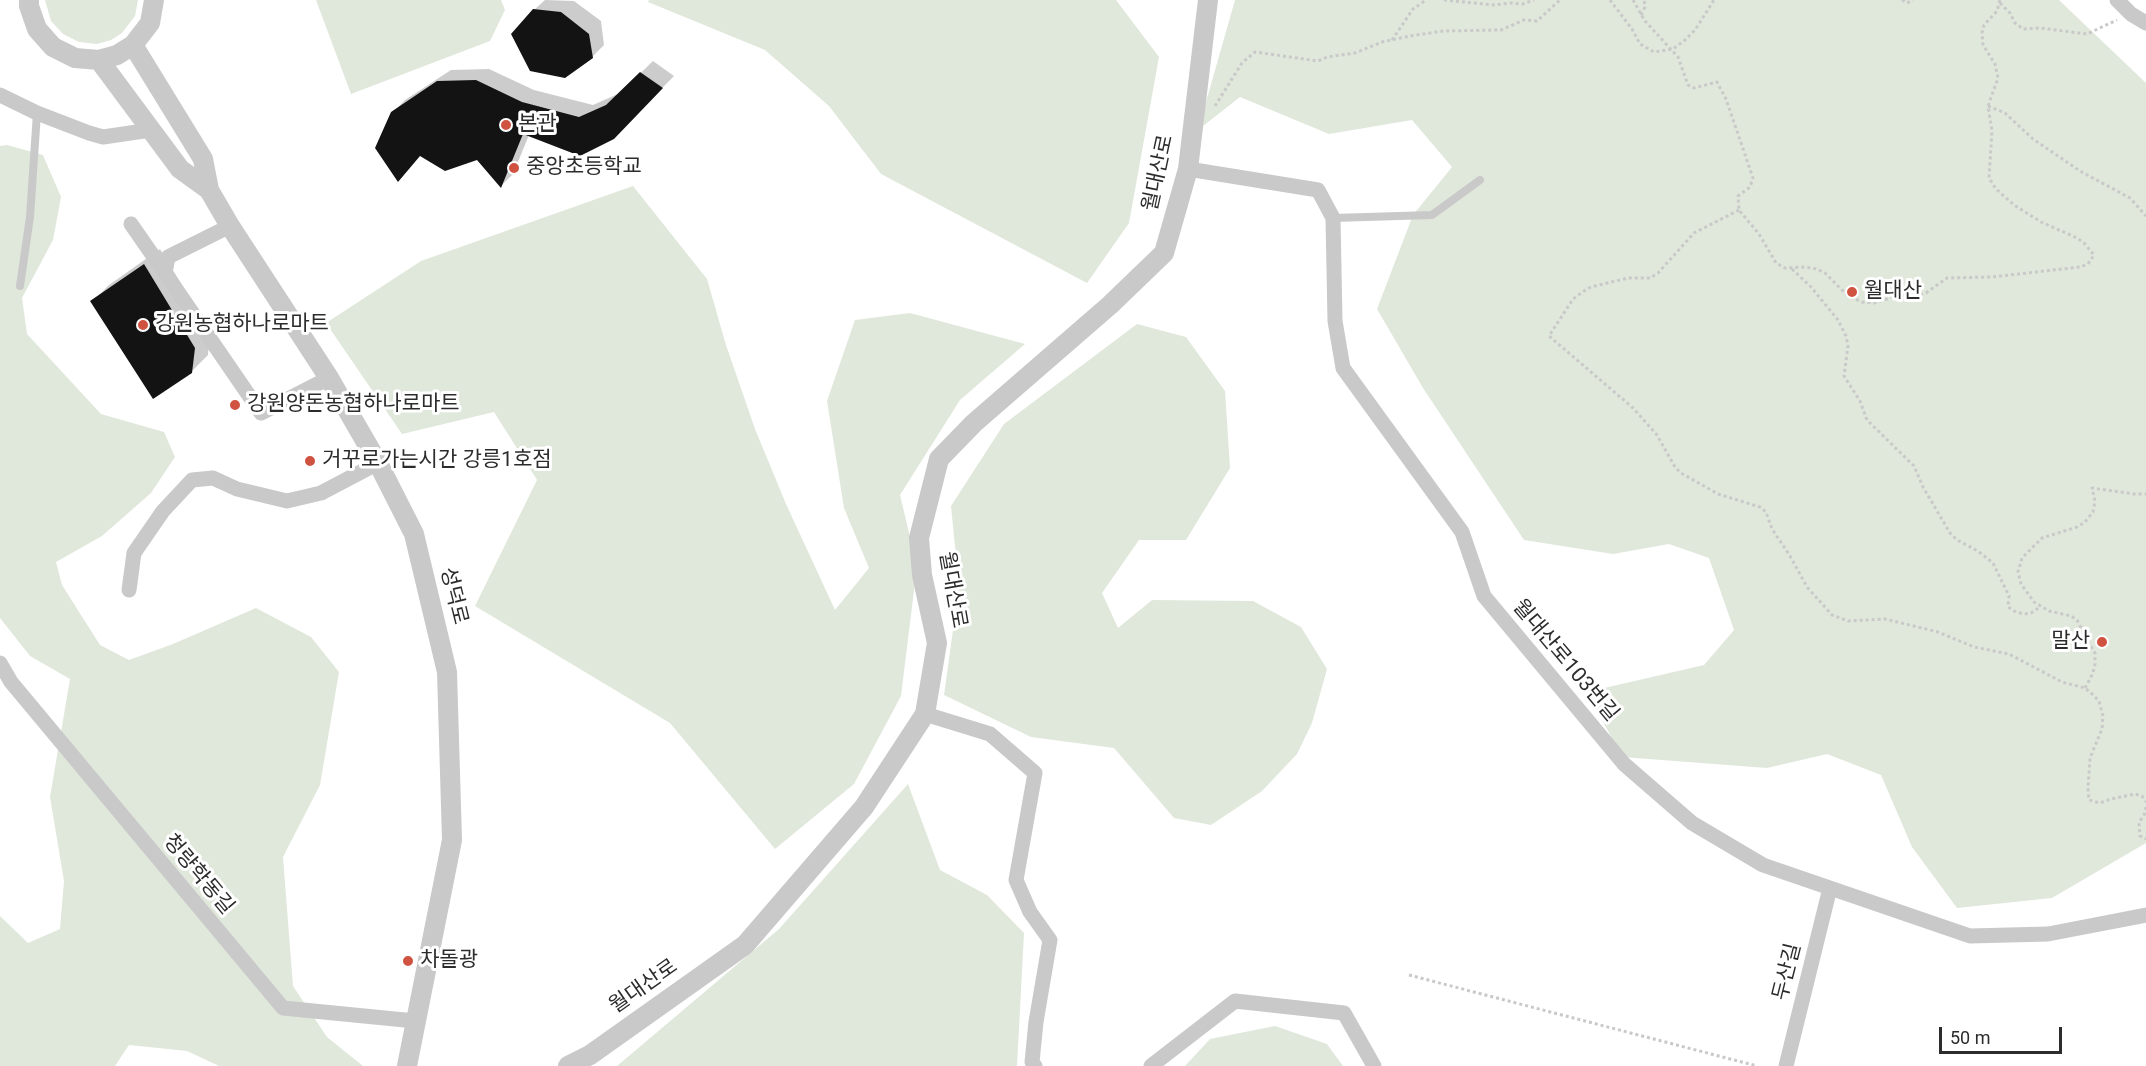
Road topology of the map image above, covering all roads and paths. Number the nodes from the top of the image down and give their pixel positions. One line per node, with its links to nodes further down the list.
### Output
1 (29, 0): 22 (street)
2 (154, 0): 20 (street)
3 (1208, 0): 26 (street, 월대산로)
4 (1426, 0): 19 (path)
5 (1444, 0): 6 (path)
6 (1534, 0)
7 (1560, 0): 19 (path)
8 (1611, 0): 21 (path)
9 (1633, 0): 17 (path)
10 (1644, 0): 17 (path)
11 (1714, 0): 21 (path)
12 (1902, 0): 13 (path)
13 (1913, 0)
14 (2117, 0): 16 (street)
15 (2000, 1): 16 (path); 24 (path)
16 (2131, 14): 18 (street)
17 (1641, 15): 21 (path)
18 (2146, 23)
19 (1392, 40): 26 (path)
20 (133, 45): 22 (street); 30 (street)
21 (1673, 50): 31 (path)
22 (99, 60): 27 (street)
23 (0, 94): 25 (street)
24 (1988, 106): 32 (path); 36 (path)
25 (37, 112): 27 (street); 38 (lane)
26 (1193, 127): 28 (street, 월대산로)
27 (151, 130): 30 (street)
28 (1188, 170): 33 (street, 월대산로103번길); 46 (street, 월대산로)
29 (1480, 180): 33 (lane)
30 (209, 190): 35 (street, 성덕로)
31 (1739, 210): 36 (path); 45 (path)
32 (2146, 216)
33 (1333, 218): 50 (street, 월대산로103번길)
34 (131, 224): 37 (street)
35 (230, 226): 37 (street); 39 (street, 성덕로)
36 (1792, 269): 43 (path)
37 (165, 273): 39 (street)
38 (20, 286)
39 (329, 378): 40 (street, 성덕로)
40 (378, 463): 42 (street); 53 (street, 성덕로)
41 (2146, 494): 43 (path)
42 (129, 590)
43 (2040, 607): 45 (path)
44 (0, 663): 53 (street, 청량학동길)
45 (2085, 688): 47 (path)
46 (925, 714): 54 (street, 월대산로); 57 (street)
47 (2146, 802)
48 (2146, 807): 49 (path)
49 (2146, 839)
50 (1830, 888): 51 (street, 월대산로103번길); 61 (street, 두산길)
51 (2146, 915)
52 (1408, 975): 60 (path)
53 (415, 1021): 55 (street, 성덕로)
54 (591, 1060): 56 (street, 월대산로)
55 (407, 1066)
56 (568, 1066)
57 (1035, 1066)
58 (1151, 1066): 59 (street)
59 (1374, 1066)
60 (1757, 1066)
61 (1786, 1066)

